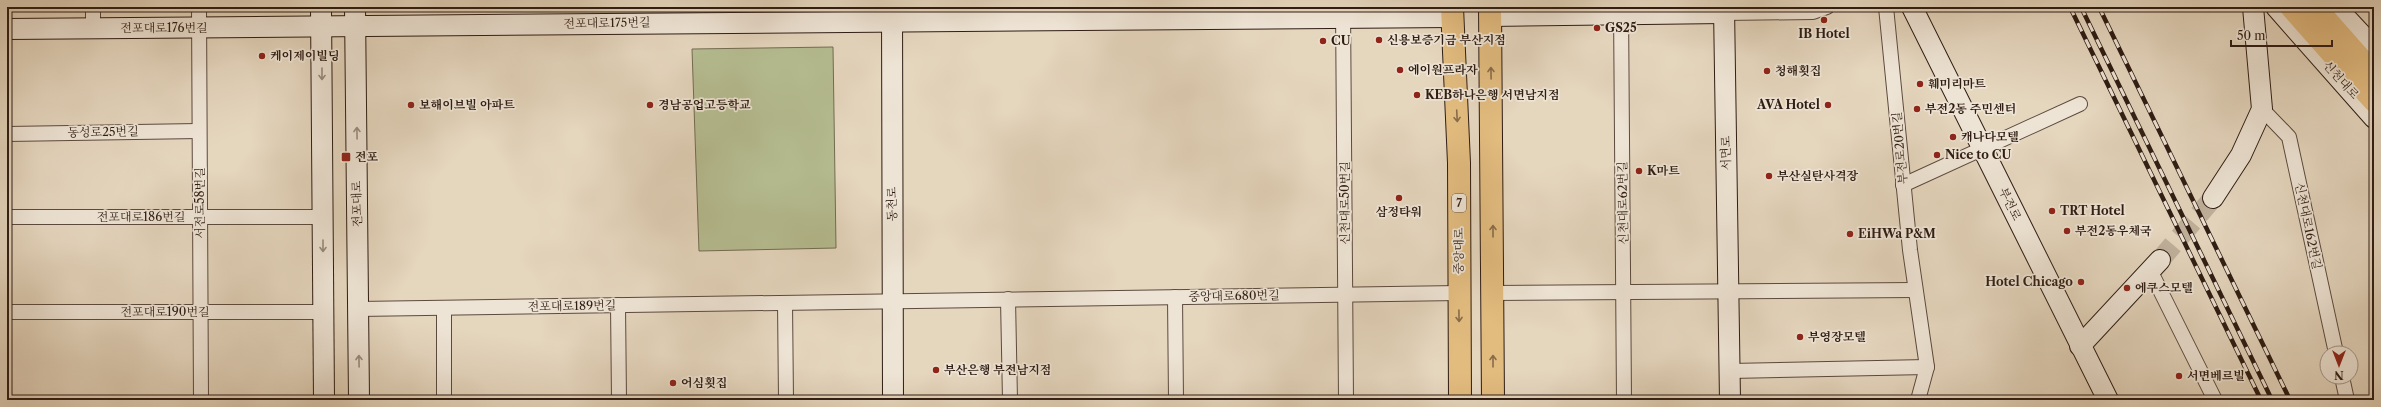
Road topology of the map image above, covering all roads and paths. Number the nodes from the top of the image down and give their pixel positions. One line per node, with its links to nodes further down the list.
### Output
1 (93, 7): 21 (street)
2 (198, 7): 20 (street, 서전로58번길)
3 (1827, 7): 11 (street)
4 (1886, 7): 32 (street, 부전로20번길)
5 (1912, 7): 31 (main road, 부전로)
6 (2253, 7): 27 (main road)
7 (2276, 7): 28 (main road, 신천대로)
8 (2291, 7): 25 (main road)
9 (2315, 7): 24 (main road)
10 (2336, 7): 23 (main road)
11 (1724, 10): 13 (main road); 40 (main road, 서면로)
12 (1490, 11): 13 (main road); 42 (main road, one-way to 12)
13 (1621, 11): 39 (street, 신천대로62번길)
14 (1343, 12): 15 (main road, 전포대로175번길); 16 (main road, 전포대로175번길); 43 (street, 신천대로50번길)
15 (1452, 12): 41 (main road, 중앙대로 / 7, one-way to 41)
16 (1066, 13): 17 (main road, 전포대로175번길)
17 (892, 14): 18 (main road, 전포대로175번길); 46 (main road, 동천로)
18 (356, 16): 19 (main road, 전포대로175번길); 50 (main road, 전포대로, one-way to 18)
19 (321, 17): 20 (main road, 전포대로176번길); 36 (main road, one-way to 36)
20 (199, 27): 21 (main road, 전포대로176번길); 29 (street, 서전로58번길)
21 (94, 28): 22 (main road, 전포대로176번길)
22 (7, 29)
23 (2374, 48)
24 (2374, 74)
25 (2374, 100)
26 (2080, 104): 31 (street)
27 (2262, 108): 33 (main road); 54 (street, 신천대로162번길)
28 (2374, 118)
29 (199, 131): 30 (street, 동성로25번길); 35 (street, 서전로58번길)
30 (7, 134)
31 (1983, 148): 32 (street); 55 (main road, 부전로)
32 (1904, 185): 38 (street, 부전로20번길)
33 (2213, 198)
34 (7, 217): 35 (street, 전포대로186번길)
35 (200, 217): 36 (street, 전포대로186번길); 52 (street, 서전로58번길)
36 (323, 217): 53 (main road, one-way to 53)
37 (2155, 265): 55 (main road); 75 (street)
38 (1915, 290): 40 (street); 56 (street, 부전로20번길)
39 (1624, 292): 40 (street); 42 (street); 71 (street, 신천대로62번길)
40 (1729, 292): 57 (main road, 서면로)
41 (1459, 293): 43 (street, 중앙대로680번길); 69 (main road, 중앙대로 / 7, one-way to 69)
42 (1493, 293): 70 (main road, one-way to 42)
43 (1345, 294): 44 (street, 중앙대로680번길); 68 (street, 신천대로50번길)
44 (1175, 297): 45 (street, 중앙대로680번길); 67 (street)
45 (1008, 299): 46 (street, 중앙대로680번길); 66 (street)
46 (893, 301): 47 (street, 전포대로189번길); 65 (main road, 동천로)
47 (785, 303): 48 (street, 전포대로189번길); 64 (street)
48 (618, 305): 49 (street, 전포대로189번길); 63 (street)
49 (444, 308): 50 (street, 전포대로189번길); 62 (street)
50 (358, 309): 61 (main road, 전포대로, one-way to 50)
51 (7, 312): 52 (street, 전포대로190번길)
52 (200, 312): 53 (street, 전포대로190번길); 59 (street, 서전로58번길)
53 (324, 312): 60 (main road)
54 (2334, 345)
55 (2080, 346): 74 (main road, 부전로)
56 (1927, 367): 57 (street); 73 (street, 부전로20번길)
57 (1730, 371): 72 (main road, 서면로)
58 (2344, 385): 76 (street)
59 (201, 400)
60 (324, 400)
61 (359, 400)
62 (444, 400)
63 (619, 400)
64 (786, 400)
65 (893, 400)
66 (1010, 400)
67 (1176, 400)
68 (1346, 400)
69 (1460, 400)
70 (1493, 400)
71 (1624, 400)
72 (1730, 400)
73 (1918, 400)
74 (2108, 400)
75 (2215, 400)
76 (2347, 400)

